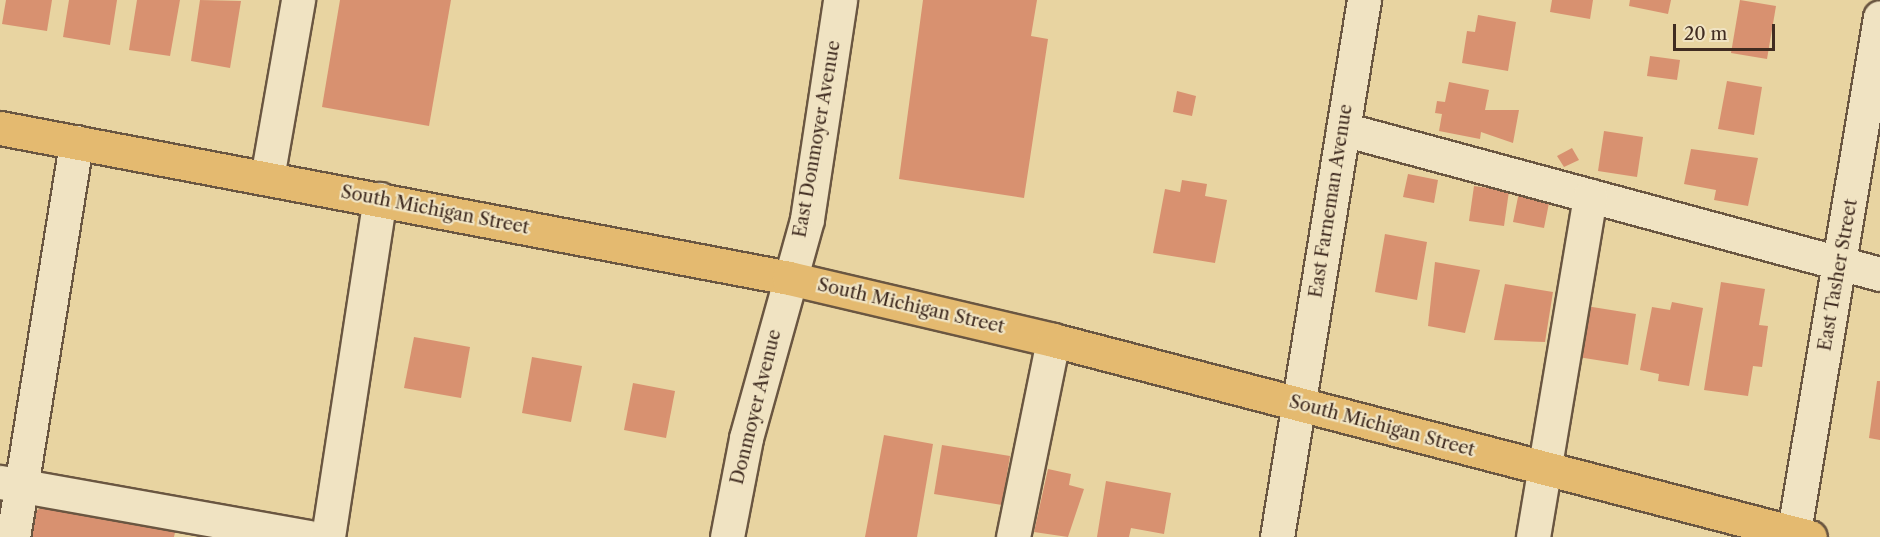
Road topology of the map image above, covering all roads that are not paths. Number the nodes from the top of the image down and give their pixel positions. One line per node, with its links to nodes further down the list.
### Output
1 (298, 0): 8 (street)
2 (1364, 0): 6 (street, East Farneman Avenue)
3 (834, 1): 13 (street, East Donmoyer Avenue)
4 (1880, 17): 11 (street, East Tasher Street)
5 (0, 128): 7 (main road, South Michigan Street)
6 (1343, 129): 9 (street); 15 (street, East Farneman Avenue)
7 (76, 142): 8 (main road, South Michigan Street); 17 (street)
8 (267, 178): 10 (main road, South Michigan Street)
9 (1590, 195): 11 (street); 16 (street)
10 (380, 199): 13 (main road, South Michigan Street); 21 (street)
11 (1841, 263): 12 (street); 18 (street, East Tasher Street)
12 (1880, 274)
13 (789, 278): 14 (main road, South Michigan Street); 22 (street, Donmoyer Avenue)
14 (1053, 340): 15 (main road, South Michigan Street); 23 (street)
15 (1298, 402): 16 (main road, South Michigan Street); 24 (street, East Farneman Avenue)
16 (1543, 469): 18 (main road, South Michigan Street); 25 (street)
17 (10, 484): 19 (street); 20 (street)
18 (1799, 536)
19 (13, 537)
20 (309, 537)
21 (328, 537)
22 (727, 537)
23 (1013, 537)
24 (1277, 537)
25 (1533, 537)

